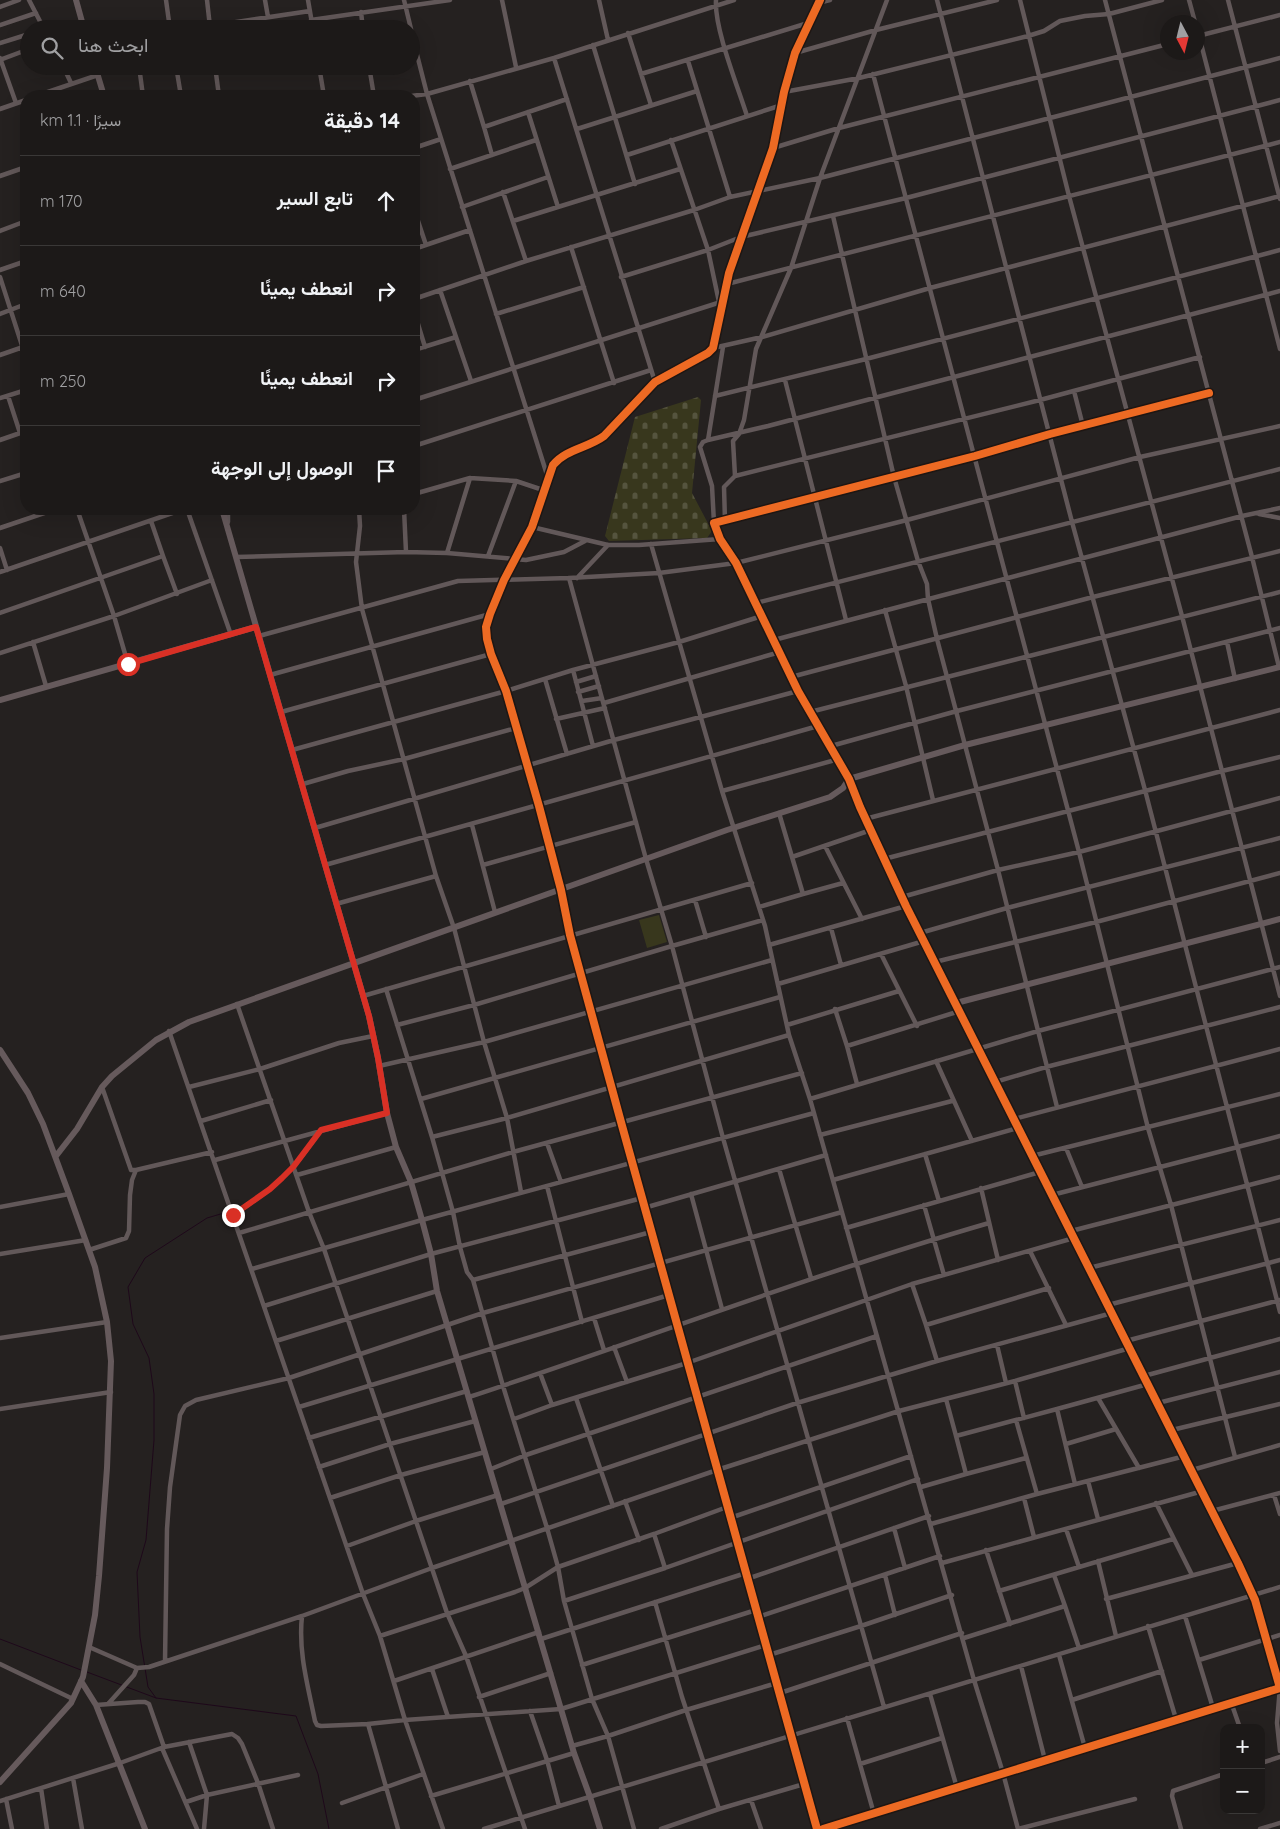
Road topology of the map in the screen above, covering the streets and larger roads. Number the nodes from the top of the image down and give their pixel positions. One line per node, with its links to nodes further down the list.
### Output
1 (19, 0): 25 (street)
2 (29, 0): 29 (street)
3 (76, 0): 36 (street)
4 (166, 0): 37 (street)
5 (207, 0): 38 (street)
6 (265, 0): 34 (street)
7 (308, 0): 27 (street)
8 (404, 0): 26 (street)
9 (450, 0): 26 (street)
10 (502, 0): 66 (street)
11 (599, 0): 51 (street)
12 (716, 0): 24 (street)
13 (734, 0): 24 (street)
14 (830, 0): 23 (street)
15 (887, 0): 46 (street)
16 (937, 0): 31 (street)
17 (997, 0): 31 (street)
18 (1020, 0): 49 (street)
19 (1105, 0): 30 (street)
20 (1162, 0): 30 (street)
21 (1188, 0): 32 (street)
22 (1228, 0): 45 (street)
23 (819, 2): 43 (street)
24 (716, 6): 47 (street); 55 (street)
25 (0, 7)
26 (405, 7): 28 (street); 42 (street)
27 (310, 11): 34 (street); 40 (street)
28 (361, 12): 40 (street); 41 (street)
29 (36, 13): 35 (street); 44 (street)
30 (1109, 14): 49 (street); 59 (street)
31 (941, 15): 46 (street); 58 (street)
32 (1193, 15)
33 (1280, 15): 45 (street)
34 (268, 17): 39 (street)
35 (39, 20)
36 (82, 20)
37 (169, 20)
38 (209, 20)
39 (251, 20)
40 (311, 20)
41 (362, 20)
42 (408, 20)
43 (808, 23): 55 (street); 57 (street)
44 (0, 26)
45 (1235, 27): 48 (street); 67 (street)
46 (876, 30): 57 (street); 79 (street)
47 (628, 33): 51 (street); 68 (street)
48 (1205, 33)
49 (1028, 36): 58 (street); 78 (street)
50 (20, 37): 52 (street)
51 (608, 40): 53 (street)
52 (0, 43)
53 (593, 45): 60 (street); 104 (street)
54 (1160, 46): 59 (street)
55 (725, 48): 64 (street); 105 (street)
56 (20, 52): 62 (street)
57 (795, 53): 90 (street)
58 (951, 54): 69 (street); 94 (street)
59 (1120, 56): 78 (street); 93 (street)
60 (554, 58): 66 (street); 95 (street)
61 (1280, 58): 67 (street)
62 (0, 59): 98 (street)
63 (1204, 60): 77 (street)
64 (688, 61): 68 (street); 89 (street)
65 (420, 66): 91 (street)
66 (516, 67): 80 (street)
67 (1246, 67): 77 (street); 101 (street)
68 (641, 74): 99 (street)
69 (874, 74): 79 (street); 106 (street)
70 (67, 75): 81 (street)
71 (98, 75): 81 (street); 83 (street)
72 (140, 75): 84 (street)
73 (178, 75): 85 (street)
74 (216, 75): 86 (street)
75 (320, 75): 87 (street)
76 (370, 75): 88 (street)
77 (1208, 76): 93 (street); 107 (street)
78 (1039, 77): 94 (street); 108 (street)
79 (859, 78): 90 (street); 112 (street)
80 (470, 81): 91 (street); 109 (street)
81 (71, 83): 82 (street)
82 (56, 90)
83 (102, 90)
84 (143, 90)
85 (180, 90)
86 (218, 90)
87 (323, 90)
88 (373, 90)
89 (697, 91): 99 (street); 111 (street)
90 (784, 92): 100 (street)
91 (427, 94): 92 (street); 115 (street)
92 (420, 95)
93 (1129, 96): 108 (street); 113 (street)
94 (962, 97): 106 (street); 114 (street)
95 (567, 99): 103 (street); 110 (street)
96 (1280, 100): 101 (street)
97 (20, 102): 98 (street)
98 (16, 103): 102 (street)
99 (650, 105): 104 (street)
100 (782, 105): 105 (street); 121 (street)
101 (1255, 107): 107 (street); 120 (street)
102 (0, 109)
103 (528, 112): 109 (street); 116 (street)
104 (616, 116): 110 (street); 123 (street)
105 (747, 116): 111 (street)
106 (884, 116): 112 (street); 126 (street)
107 (1218, 116): 113 (street); 124 (street)
108 (1050, 117): 114 (street); 125 (street)
109 (484, 127): 122 (street)
110 (577, 128): 138 (street)
111 (709, 128): 117 (street); 140 (street)
112 (838, 128): 121 (street); 133 (street)
113 (1140, 137): 125 (street); 130 (street)
114 (973, 138): 126 (street); 134 (street)
115 (441, 139): 119 (street); 128 (street)
116 (536, 140): 122 (street); 132 (street)
117 (670, 140): 123 (street); 129 (street)
118 (1280, 142): 120 (street)
119 (420, 146)
120 (1266, 146): 124 (street); 141 (street)
121 (773, 148): 136 (street)
122 (492, 154): 128 (street)
123 (627, 155): 135 (street)
124 (1228, 155): 130 (street); 143 (street)
125 (1060, 157): 134 (street); 139 (street)
126 (896, 158): 133 (street); 142 (street)
127 (20, 169): 131 (street)
128 (450, 169): 144 (street)
129 (680, 169): 135 (street); 146 (street)
130 (1150, 175): 139 (street); 152 (street)
131 (0, 176)
132 (548, 177): 137 (street); 145 (street)
133 (820, 178): 136 (street); 150 (street)
134 (984, 178): 142 (street); 148 (street)
135 (635, 184): 138 (street)
136 (758, 190): 140 (street); 158 (street)
137 (503, 192): 144 (street); 149 (street)
138 (597, 195): 145 (street); 157 (street)
139 (1069, 196): 148 (street); 162 (street)
140 (730, 197): 146 (street)
141 (1280, 197): 143 (street)
142 (906, 198): 147 (street); 156 (street)
143 (1242, 206): 152 (street); 166 (street)
144 (462, 207): 154 (street)
145 (558, 207): 149 (street)
146 (694, 210): 157 (street); 163 (street)
147 (833, 216): 150 (street); 165 (street)
148 (993, 216): 156 (street); 170 (street)
149 (513, 221): 167 (street)
150 (806, 222): 158 (street); 169 (street)
151 (20, 223): 155 (street)
152 (1164, 226): 162 (street); 174 (street)
153 (420, 227): 159 (street)
154 (470, 230): 159 (street); 172 (street)
155 (0, 231)
156 (915, 235): 165 (street); 178 (street)
157 (609, 236): 161 (street); 173 (street)
158 (742, 237): 163 (street); 176 (street)
159 (426, 245): 160 (street)
160 (420, 247)
161 (571, 247): 167 (street); 177 (street)
162 (1083, 248): 170 (street); 183 (street)
163 (708, 250): 173 (street); 184 (street)
164 (1280, 250): 166 (street)
165 (842, 256): 169 (street); 186 (street)
166 (1256, 257): 174 (street); 181 (street)
167 (526, 261): 172 (street)
168 (20, 263): 171 (street)
169 (791, 268): 176 (street); 197 (street)
170 (1006, 268): 178 (street); 191 (street)
171 (0, 270)
172 (484, 275): 179 (street); 189 (street)
173 (621, 277): 192 (street)
174 (1178, 277): 183 (street); 190 (street)
175 (0, 278): 187 (street)
176 (727, 284): 184 (street)
177 (584, 287): 189 (street); 199 (street)
178 (930, 288): 186 (street); 198 (street)
179 (440, 290): 182 (street); 196 (street)
180 (1280, 291): 181 (street)
181 (1266, 295): 190 (street); 205 (street)
182 (420, 297)
183 (1097, 298): 191 (street); 195 (street)
184 (721, 301): 192 (street); 203 (street)
185 (20, 306): 187 (street)
186 (854, 309): 197 (street); 209 (street)
187 (11, 310): 188 (street); 194 (street)
188 (0, 314)
189 (496, 314): 210 (street)
190 (1188, 315): 195 (street); 208 (street)
191 (1020, 318): 198 (street); 207 (street)
192 (637, 328): 199 (street); 211 (street)
193 (420, 331): 200 (street)
194 (20, 334)
195 (1108, 336): 207 (street); 213 (street)
196 (456, 337): 200 (street); 215 (street)
197 (762, 337): 201 (street); 218 (street)
198 (943, 339): 209 (street); 212 (street)
199 (601, 340): 210 (street); 217 (street)
200 (425, 347): 202 (street)
201 (723, 347): 203 (street); 223 (street)
202 (420, 348)
203 (713, 348): 216 (street)
204 (20, 349): 206 (street)
205 (1280, 349)
206 (0, 355)
207 (1030, 357): 212 (street); 227 (street)
208 (1200, 358): 213 (street); 221 (street)
209 (866, 359): 214 (street); 224 (street)
210 (513, 367): 215 (street); 228 (street)
211 (651, 370): 216 (street); 217 (street)
212 (953, 377): 224 (street); 231 (street)
213 (1119, 378): 219 (street); 229 (street)
214 (785, 380): 218 (street); 230 (street)
215 (471, 381): 226 (street)
216 (655, 382): 250 (street)
217 (614, 383): 228 (street)
218 (749, 388): 223 (street); 235 (street)
219 (1074, 391): 227 (street); 232 (street)
220 (20, 392): 222 (street)
221 (1209, 393): 229 (street); 238 (street)
222 (8, 396): 225 (street); 234 (street)
223 (714, 396): 240 (street)
224 (876, 397): 230 (street); 237 (street)
225 (0, 398)
226 (420, 398)
227 (1040, 400): 231 (street); 236 (street)
228 (527, 410): 241 (street); 250 (street)
229 (1128, 414): 232 (street); 243 (street)
230 (796, 419): 235 (street); 244 (street)
231 (964, 419): 237 (street); 242 (street)
232 (1083, 426): 236 (street)
233 (1280, 426): 238 (street)
234 (20, 433): 239 (street)
235 (739, 434): 240 (street); 247 (street)
236 (1050, 434): 242 (street); 251 (street)
237 (884, 438): 244 (street); 248 (street)
238 (1221, 438): 243 (street); 253 (street)
239 (0, 440)
240 (708, 440): 275 (street)
241 (420, 444)
242 (975, 456): 248 (street); 258 (street)
243 (1140, 457): 251 (street); 259 (street)
244 (806, 459): 247 (street); 257 (street)
245 (1280, 469): 253 (street)
246 (20, 475): 254 (street)
247 (734, 476): 274 (street)
248 (894, 477): 257 (street); 272 (street)
249 (470, 478): 252 (street); 256 (street); 292 (street)
250 (548, 478): 255 (street)
251 (1061, 479): 258 (street); 276 (street)
252 (516, 481): 255 (street); 294 (street)
253 (1232, 481): 259 (street); 270 (street)
254 (0, 482)
255 (543, 490): 277 (street)
256 (420, 492)
257 (815, 498): 274 (street); 283 (street)
258 (986, 500): 272 (street); 285 (street)
259 (1151, 502): 276 (street); 280 (street)
260 (1280, 508): 261 (street)
261 (1257, 514): 270 (street); 271 (street)
262 (38, 515): 278 (street)
263 (79, 515): 284 (street)
264 (168, 515): 273 (street)
265 (188, 515): 309 (street)
266 (224, 515): 279 (street)
267 (228, 515): 279 (street)
268 (359, 515): 291 (street)
269 (404, 515): 290 (street)
270 (1242, 516): 280 (street); 296 (street)
271 (1280, 518)
272 (907, 520): 283 (street); 299 (street)
273 (151, 521): 284 (street); 293 (street)
274 (724, 521): 275 (street)
275 (714, 522): 281 (street)
276 (1072, 522): 285 (street); 297 (street)
277 (532, 527): 282 (street); 298 (street)
278 (0, 528)
279 (228, 529): 295 (street)
280 (1160, 538): 297 (street); 304 (street)
281 (720, 539): 286 (street); 300 (street)
282 (586, 541): 287 (street); 298 (street)
283 (826, 541): 300 (street); 311 (street)
284 (89, 542): 301 (street); 307 (street)
285 (996, 542): 299 (street); 308 (street)
286 (651, 544): 287 (street); 303 (street)
287 (608, 545): 306 (street)
288 (0, 548): 301 (street)
289 (1280, 551): 296 (street)
290 (406, 552): 291 (street); 292 (street)
291 (356, 553): 295 (street); 318 (street)
292 (447, 553): 294 (street)
293 (163, 556): 307 (street); 313 (street)
294 (488, 556): 298 (street)
295 (236, 557): 327 (street)
296 (1252, 557): 304 (street); 314 (street)
297 (1082, 558): 308 (street); 315 (street)
298 (516, 560): 310 (street)
299 (918, 561): 311 (street); 316 (street)
300 (736, 563): 303 (street); 317 (street)
301 (7, 570): 302 (street)
302 (0, 572)
303 (659, 573): 306 (street); 336 (street)
304 (1171, 577): 315 (street); 324 (street)
305 (569, 578): 306 (street); 310 (street); 346 (street)
306 (577, 578)
307 (101, 579): 320 (street); 322 (street)
308 (1006, 579): 316 (street); 325 (street)
309 (212, 580): 313 (street); 330 (street)
310 (504, 580): 318 (street); 321 (street)
311 (837, 582): 317 (street); 326 (street)
312 (1280, 592): 314 (street)
313 (177, 594): 322 (street)
314 (1262, 596): 324 (street); 329 (street)
315 (1093, 597): 325 (street); 332 (street)
316 (928, 599): 319 (street); 333 (street)
317 (756, 604): 323 (street)
318 (362, 609): 331 (street); 338 (street)
319 (885, 610): 326 (street); 339 (street)
320 (0, 613)
321 (490, 614): 338 (street); 343 (street)
322 (114, 616): 335 (street); 345 (street)
323 (762, 616): 334 (street); 336 (street)
324 (1182, 616): 332 (street); 340 (street)
325 (1017, 618): 333 (street); 344 (street)
326 (846, 620): 334 (street)
327 (256, 627): 330 (street); 331 (street)
328 (1280, 628): 329 (street)
329 (1271, 630): 337 (street); 347 (street)
330 (231, 636): 345 (street)
331 (259, 636): 350 (street)
332 (1104, 636): 344 (street); 349 (street)
333 (937, 639): 339 (street); 352 (street)
334 (774, 640): 341 (street)
335 (33, 642): 342 (street); 359 (street)
336 (679, 642): 346 (street); 355 (street)
337 (1227, 642): 340 (street); 356 (street)
338 (372, 647): 350 (street); 358 (street)
339 (896, 649): 353 (street); 361 (street)
340 (1191, 651): 349 (street); 362 (street)
341 (780, 652): 353 (street); 355 (street)
342 (0, 653)
343 (491, 654): 358 (street); 364 (street)
344 (1027, 656): 352 (street); 363 (street)
345 (128, 664): 359 (street)
346 (593, 665): 348 (street); 351 (street)
347 (1280, 668): 356 (street)
348 (573, 670): 354 (street); 357 (street)
349 (1112, 671): 363 (street); 370 (street)
350 (270, 675): 373 (street)
351 (596, 676): 357 (street); 360 (street)
352 (947, 676): 361 (street); 372 (street)
353 (791, 677): 365 (street)
354 (545, 679): 364 (street); 377 (street)
355 (689, 679): 369 (street); 376 (street)
356 (1235, 679): 362 (street)
357 (576, 682): 366 (street)
358 (383, 684): 373 (street); 378 (street)
359 (46, 686): 367 (street)
360 (599, 686): 366 (street); 369 (street)
361 (906, 686): 375 (street); 379 (street)
362 (1199, 686): 370 (street); 383 (street)
363 (1036, 690): 372 (street); 381 (street)
364 (506, 691): 378 (street); 382 (street)
365 (798, 691): 375 (street); 376 (street)
366 (578, 692): 368 (street)
367 (0, 700)
368 (582, 701): 369 (street); 374 (street)
369 (604, 703): 374 (street); 384 (street)
370 (1122, 707): 381 (street); 388 (street)
371 (1280, 710): 383 (street)
372 (956, 711): 379 (street); 385 (street)
373 (281, 712): 389 (street)
374 (585, 712): 377 (street); 386 (street)
375 (810, 712): 380 (street)
376 (700, 717): 384 (street); 391 (street)
377 (556, 719): 390 (street)
378 (394, 722): 389 (street); 394 (street)
379 (914, 723): 387 (street); 392 (street)
380 (818, 726): 387 (street); 391 (street)
381 (1044, 726): 385 (street); 397 (street)
382 (516, 728): 394 (street); 396 (street)
383 (1211, 728): 388 (street); 398 (street)
384 (614, 740): 386 (street); 400 (street)
385 (965, 745): 392 (street); 402 (street)
386 (593, 746): 390 (street)
387 (831, 746): 395 (street)
388 (1134, 747): 397 (street); 403 (street)
389 (292, 750): 401 (street)
390 (567, 754): 396 (street)
391 (712, 757): 400 (street); 404 (street)
392 (923, 757): 399 (street); 407 (street)
393 (1280, 757): 398 (street)
394 (404, 759): 401 (street); 406 (street)
395 (838, 759): 399 (street); 404 (street)
396 (527, 766): 406 (street); 408 (street)
397 (1056, 769): 402 (street); 409 (street)
398 (1222, 770): 403 (street); 410 (street)
399 (849, 779): 411 (street); 412 (street)
400 (625, 781): 408 (street); 413 (street)
401 (303, 784): 416 (street)
402 (976, 788): 407 (street); 418 (street)
403 (1145, 790): 409 (street); 419 (street)
404 (722, 791): 415 (street)
405 (1280, 798): 410 (street)
406 (415, 799): 416 (street); 420 (street)
407 (933, 800): 412 (street)
408 (538, 806): 414 (street); 422 (street)
409 (1068, 810): 418 (street); 425 (street)
410 (1232, 810): 419 (street); 424 (street)
411 (779, 814): 415 (street); 426 (street)
412 (865, 819): 417 (street)
413 (636, 822): 422 (street); 427 (street)
414 (472, 825): 420 (street); 430 (street)
415 (734, 827): 427 (street); 436 (street)
416 (315, 828): 429 (street)
417 (870, 830): 423 (street); 428 (street)
418 (988, 831): 428 (street); 432 (street)
419 (1155, 831): 425 (street); 431 (street)
420 (426, 837): 429 (street); 434 (street)
421 (1280, 838): 424 (street)
422 (549, 846): 430 (street); 439 (street)
423 (825, 846): 426 (street); 437 (street)
424 (1241, 848): 431 (street); 435 (street)
425 (1079, 852): 432 (street); 438 (street)
426 (792, 857): 440 (street)
427 (646, 859): 439 (street); 448 (street)
428 (884, 859): 441 (street)
429 (325, 865): 444 (street)
430 (483, 865): 449 (street)
431 (1165, 868): 438 (street); 443 (street)
432 (998, 870): 441 (street); 447 (street)
433 (1280, 873): 435 (street)
434 (436, 876): 444 (street); 455 (street)
435 (1250, 881): 443 (street); 454 (street)
436 (752, 883): 442 (street); 446 (street)
437 (844, 883): 440 (street); 450 (street)
438 (1088, 888): 447 (street); 453 (street)
439 (561, 890): 449 (street); 458 (street)
440 (803, 894): 446 (street)
441 (902, 897): 445 (street)
442 (695, 900): 448 (street); 459 (street)
443 (1174, 902): 453 (street); 463 (street)
444 (336, 904): 468 (street)
445 (906, 906): 450 (street); 457 (street)
446 (759, 907): 451 (street)
447 (1007, 908): 457 (street); 461 (street)
448 (661, 910): 458 (street); 464 (street)
449 (495, 912): 455 (street)
450 (862, 919): 456 (street)
451 (763, 920): 459 (street); 462 (street)
452 (1280, 920): 454 (street)
453 (1096, 922): 461 (street); 469 (street)
454 (1262, 924): 463 (street); 473 (street)
455 (454, 928): 468 (street); 471 (street)
456 (831, 928): 462 (street); 470 (street)
457 (920, 933): 460 (street)
458 (570, 935): 471 (street); 474 (street)
459 (706, 937): 464 (street)
460 (924, 941): 465 (street); 467 (street)
461 (1015, 942): 467 (street); 476 (street)
462 (769, 945): 466 (street)
463 (1184, 945): 469 (street); 479 (street)
464 (672, 946): 474 (street); 477 (street)
465 (881, 954): 470 (street); 480 (street)
466 (772, 960): 475 (street); 477 (street)
467 (935, 962): 484 (street)
468 (354, 964): 481 (street); 485 (street)
469 (1106, 964): 476 (street); 489 (street)
470 (841, 965): 475 (street)
471 (464, 967): 478 (street); 486 (street)
472 (1280, 967): 473 (street)
473 (1273, 968): 479 (street); 482 (street)
474 (580, 973): 486 (street); 490 (street)
475 (778, 984): 483 (street)
476 (1026, 984): 484 (street); 498 (street)
477 (683, 985): 490 (street); 492 (street)
478 (386, 989): 481 (street); 493 (street)
479 (1196, 989): 489 (street); 496 (street)
480 (899, 990): 488 (street); 495 (street)
481 (363, 996): 500 (street)
482 (1280, 996)
483 (780, 997): 492 (street); 494 (street)
484 (956, 1002): 491 (street)
485 (237, 1004): 497 (street); 514 (street)
486 (474, 1005): 493 (street); 501 (street)
487 (1280, 1007): 496 (street)
488 (836, 1009): 494 (street); 502 (street)
489 (1118, 1009): 498 (street); 503 (street)
490 (591, 1012): 501 (street); 504 (street)
491 (960, 1012): 495 (street); 505 (street)
492 (693, 1022): 504 (street); 509 (street)
493 (397, 1025): 508 (street)
494 (786, 1025): 499 (street)
495 (916, 1026): 502 (street)
496 (1207, 1027): 503 (street); 511 (street)
497 (169, 1031): 520 (street); 521 (street)
498 (1038, 1031): 505 (street); 513 (street)
499 (789, 1035): 509 (street); 515 (street)
500 (373, 1036): 512 (street); 514 (street)
501 (484, 1042): 508 (street); 516 (street)
502 (847, 1046): 518 (street)
503 (1127, 1046): 513 (street); 519 (street)
504 (602, 1049): 516 (street); 522 (street)
505 (978, 1049): 510 (street); 517 (street)
506 (1280, 1049): 511 (street)
507 (0, 1050): 553 (street)
508 (407, 1060): 512 (street); 527 (street)
509 (703, 1061): 522 (street); 524 (street)
510 (936, 1061): 518 (street); 528 (street)
511 (1217, 1065): 519 (street); 530 (street)
512 (379, 1066): 531 (street)
513 (1046, 1067): 517 (street); 529 (street)
514 (260, 1069): 521 (street); 526 (street)
515 (802, 1073): 524 (street); 525 (street)
516 (495, 1079): 527 (street); 533 (street)
517 (996, 1082): 534 (street)
518 (857, 1084): 525 (street)
519 (1138, 1086): 529 (street); 538 (street)
520 (102, 1087): 553 (street); 561 (street)
521 (189, 1087): 535 (street)
522 (612, 1087): 533 (street); 536 (street)
523 (1280, 1094): 530 (street)
524 (712, 1098): 536 (street); 543 (street)
525 (810, 1098): 532 (street)
526 (270, 1100): 535 (street); 544 (street)
527 (421, 1100): 542 (street)
528 (952, 1100): 540 (street); 545 (street)
529 (1057, 1107): 534 (street)
530 (1228, 1107): 538 (street); 548 (street)
531 (387, 1113): 539 (street); 547 (street)
532 (814, 1113): 540 (street); 543 (street)
533 (507, 1118): 542 (street); 551 (street)
534 (1014, 1119): 537 (street)
535 (201, 1121): 550 (street)
536 (621, 1122): 546 (street); 557 (street)
537 (1018, 1128): 545 (street); 555 (street)
538 (1148, 1128): 549 (street); 559 (street)
539 (321, 1130): 544 (street); 558 (street)
540 (820, 1135): 554 (street)
541 (1280, 1136): 548 (street)
542 (432, 1138): 563 (street)
543 (723, 1138): 557 (street); 567 (street)
544 (284, 1140): 556 (street); 558 (street)
545 (972, 1141): 552 (street)
546 (547, 1143): 551 (street); 569 (street)
547 (396, 1147): 564 (street); 568 (street)
548 (1238, 1147): 559 (street); 571 (street)
549 (1066, 1148): 555 (street); 572 (street)
550 (212, 1152): 556 (street); 561 (street)
551 (513, 1152): 563 (street); 574 (street)
552 (925, 1154): 566 (street); 579 (street)
553 (56, 1156): 575 (street)
554 (826, 1156): 560 (street); 566 (street)
555 (1032, 1156): 562 (street)
556 (215, 1160): 587 (street)
557 (632, 1162): 569 (street); 578 (street)
558 (294, 1166): 564 (street); 587 (street)
559 (1159, 1168): 572 (street); 581 (street)
560 (779, 1169): 567 (street); 592 (street)
561 (136, 1170): 604 (street)
562 (1040, 1172): 573 (street); 577 (street)
563 (441, 1173): 568 (street); 585 (street)
564 (297, 1175): 584 (street)
565 (1280, 1177): 571 (street)
566 (833, 1180): 586 (street)
567 (735, 1181): 576 (street); 598 (street)
568 (411, 1182): 584 (street); 588 (street)
569 (561, 1182): 570 (street)
570 (547, 1186): 574 (street); 590 (street)
571 (1248, 1186): 581 (street); 593 (street)
572 (1082, 1187): 577 (street)
573 (981, 1188): 579 (street); 591 (street)
574 (521, 1192): 585 (street)
575 (69, 1194): 582 (street); 600 (street)
576 (691, 1194): 583 (street); 605 (street)
577 (1052, 1195): 597 (street)
578 (642, 1198): 583 (street); 590 (street)
579 (938, 1201): 580 (street)
580 (924, 1205): 594 (street); 599 (street)
581 (1171, 1205): 597 (street); 601 (street)
582 (0, 1207)
583 (644, 1208): 596 (street)
584 (309, 1212): 595 (street); 603 (street)
585 (454, 1212): 588 (street); 602 (street)
586 (842, 1212): 592 (street); 594 (street)
587 (233, 1215): 595 (street)
588 (422, 1220): 603 (street); 608 (street)
589 (1280, 1220): 593 (street)
590 (556, 1221): 602 (street); 609 (street)
591 (989, 1223): 599 (street); 610 (street)
592 (796, 1225): 598 (street); 618 (street)
593 (1258, 1226): 601 (street); 614 (street)
594 (846, 1228): 612 (street)
595 (239, 1232): 616 (street)
596 (651, 1232): 609 (street); 613 (street)
597 (1072, 1235): 606 (street); 615 (street)
598 (751, 1237): 605 (street); 626 (street)
599 (934, 1239): 612 (street); 617 (street)
600 (86, 1240): 604 (street); 607 (street)
601 (1181, 1245): 615 (street); 622 (street)
602 (460, 1247): 608 (street); 619 (street)
603 (324, 1249): 616 (street); 620 (street)
604 (89, 1250): 639 (street)
605 (706, 1250): 613 (street); 632 (street)
606 (1030, 1251): 610 (street); 624 (street)
607 (0, 1254)
608 (431, 1254): 620 (street); 625 (street)
609 (564, 1255): 619 (street); 623 (street)
610 (998, 1260): 617 (street)
611 (1280, 1260): 614 (street)
612 (856, 1263): 618 (street); 628 (street)
613 (660, 1264): 623 (street); 627 (street)
614 (1268, 1264): 622 (street); 629 (street)
615 (1089, 1268): 630 (street)
616 (252, 1269): 631 (street)
617 (944, 1275): 621 (street)
618 (811, 1278): 626 (street)
619 (473, 1280): 634 (street)
620 (334, 1284): 631 (street); 636 (street)
621 (912, 1284): 628 (street); 641 (street)
622 (1191, 1284): 630 (street); 638 (street)
623 (572, 1288): 634 (street); 640 (street)
624 (1049, 1288): 641 (street); 642 (street)
625 (437, 1291): 636 (street); 643 (street)
626 (767, 1293): 632 (street); 645 (street)
627 (669, 1295): 637 (street); 644 (street)
628 (866, 1300): 645 (street); 646 (street)
629 (1279, 1300): 633 (street); 638 (street)
630 (1108, 1305): 635 (street)
631 (264, 1306): 649 (street)
632 (722, 1309): 644 (street)
633 (1280, 1312)
634 (483, 1313): 643 (street); 653 (street)
635 (1112, 1313): 642 (street); 650 (street)
636 (346, 1318): 649 (street); 656 (street)
637 (594, 1318): 640 (street); 655 (street)
638 (1200, 1321): 650 (street); 657 (street)
639 (107, 1322): 647 (street); 674 (street)
640 (582, 1322): 653 (street)
641 (926, 1325): 659 (street)
642 (1066, 1325): 651 (street)
643 (448, 1326): 656 (street); 658 (street)
644 (677, 1326): 652 (street); 660 (street)
645 (778, 1331): 660 (street); 661 (street)
646 (877, 1336): 661 (street); 664 (street)
647 (0, 1338)
648 (1280, 1339): 657 (street)
649 (276, 1341): 666 (street)
650 (1126, 1341): 654 (street)
651 (997, 1345): 659 (street); 669 (street)
652 (614, 1347): 655 (street); 668 (street)
653 (494, 1348): 658 (street); 672 (street)
654 (1130, 1348): 665 (street); 667 (street)
655 (604, 1350): 663 (street)
656 (359, 1354): 666 (street); 670 (street)
657 (1209, 1358): 665 (street); 673 (street)
658 (458, 1360): 670 (street); 675 (street)
659 (937, 1361): 664 (street)
660 (687, 1363): 668 (street); 676 (street)
661 (787, 1366): 676 (street); 680 (street)
662 (1280, 1372): 673 (street)
663 (540, 1373): 672 (street); 683 (street)
664 (889, 1375): 680 (street); 687 (street)
665 (1144, 1376): 671 (street)
666 (289, 1378): 684 (street); 802 (street)
667 (1015, 1381): 669 (street); 689 (street)
668 (627, 1382): 677 (street)
669 (1006, 1383): 679 (street)
670 (370, 1384): 684 (street); 688 (street)
671 (1148, 1384): 678 (street); 681 (street)
672 (503, 1386): 675 (street); 691 (street)
673 (1217, 1388): 681 (street); 690 (street)
674 (110, 1392): 685 (street); 796 (street)
675 (468, 1394): 688 (street); 692 (street)
676 (697, 1397): 696 (street); 697 (street)
677 (576, 1398): 683 (street); 697 (street)
678 (1098, 1398): 686 (street); 694 (street)
679 (946, 1399): 687 (street); 698 (street)
680 (797, 1403): 696 (street); 700 (street)
681 (1158, 1403): 695 (street)
682 (1280, 1404): 690 (street)
683 (552, 1405): 691 (street)
684 (299, 1407): 699 (street)
685 (0, 1409)
686 (1057, 1409): 689 (street); 702 (street)
687 (899, 1411): 700 (street); 706 (street)
688 (380, 1415): 699 (street); 701 (street)
689 (1024, 1418): 693 (street)
690 (1224, 1418): 695 (street); 708 (street)
691 (514, 1419): 705 (street)
692 (476, 1420): 701 (street); 704 (street)
693 (1016, 1420): 698 (street); 709 (street)
694 (1116, 1429): 702 (street); 711 (street)
695 (1172, 1430): 707 (street)
696 (707, 1434): 713 (street); 714 (street)
697 (589, 1435): 705 (street); 713 (street)
698 (956, 1436): 716 (street)
699 (310, 1438): 710 (street)
700 (808, 1440): 714 (street); 721 (street)
701 (390, 1444): 710 (street); 717 (street)
702 (1066, 1444): 720 (street)
703 (1280, 1445): 708 (street)
704 (485, 1452): 712 (street); 717 (street)
705 (526, 1455): 712 (street); 723 (street)
706 (911, 1456): 718 (street); 721 (street)
707 (1185, 1456): 711 (street); 715 (street)
708 (1235, 1456): 715 (street)
709 (1026, 1458): 716 (street); 725 (street)
710 (319, 1467): 728 (street)
711 (1139, 1468): 719 (street)
712 (490, 1469): 727 (street)
713 (600, 1469): 723 (street); 733 (street)
714 (717, 1470): 730 (street); 734 (street)
715 (1192, 1470): 724 (street)
716 (966, 1474): 722 (street)
717 (401, 1475): 728 (street); 741 (street)
718 (918, 1479): 722 (street); 735 (street)
719 (1088, 1481): 720 (street); 740 (street)
720 (1075, 1484): 725 (street)
721 (821, 1486): 735 (street); 739 (street)
722 (921, 1488): 738 (street)
723 (536, 1491): 732 (street); 743 (street)
724 (1202, 1491): 731 (street); 736 (street)
725 (1037, 1494): 729 (street)
726 (1277, 1494): 736 (street); 737 (street)
727 (498, 1495): 732 (street); 741 (street)
728 (330, 1498): 752 (street)
729 (1024, 1498): 742 (street); 747 (street)
730 (625, 1501): 733 (street); 749 (street)
731 (1156, 1503): 740 (street); 748 (street)
732 (500, 1504): 750 (street)
733 (613, 1506): 743 (street)
734 (727, 1507): 739 (street); 746 (street)
735 (828, 1510): 751 (street); 753 (street)
736 (1212, 1511): 758 (street)
737 (1280, 1514)
738 (929, 1516): 742 (street); 744 (street)
739 (730, 1518): 751 (street)
740 (1098, 1519): 745 (street)
741 (416, 1521): 752 (street); 761 (street)
742 (931, 1524): 755 (street)
743 (547, 1528): 750 (street); 759 (street)
744 (894, 1528): 753 (street); 763 (street)
745 (1066, 1529): 747 (street); 760 (street)
746 (654, 1534): 749 (street); 762 (street)
747 (1034, 1537): 754 (street)
748 (1174, 1539): 756 (street); 766 (street)
749 (639, 1540): 759 (street)
750 (510, 1541): 761 (street); 769 (street)
751 (737, 1543): 762 (street); 767 (street)
752 (346, 1546): 772 (street)
753 (838, 1547): 767 (street); 770 (street)
754 (986, 1550): 757 (street); 771 (street)
755 (940, 1556): 757 (street); 763 (street)
756 (1098, 1561): 760 (street); 775 (street)
757 (942, 1563): 773 (street)
758 (1238, 1563): 766 (street); 774 (street)
759 (558, 1567): 769 (street); 776 (street)
760 (1079, 1567): 765 (street)
761 (432, 1568): 772 (street); 779 (street)
762 (665, 1568): 776 (street)
763 (905, 1568): 764 (street)
764 (885, 1575): 770 (street); 781 (street)
765 (1054, 1575): 771 (street); 778 (street)
766 (1192, 1575): 775 (street)
767 (747, 1576): 777 (street); 780 (street)
768 (1280, 1587): 774 (street)
769 (525, 1588): 779 (street); 791 (street)
770 (849, 1588): 780 (street); 785 (street)
771 (999, 1591): 784 (street)
772 (363, 1594): 782 (street); 790 (street)
773 (952, 1595): 781 (street); 788 (street)
774 (1253, 1595): 783 (street); 794 (street)
775 (1106, 1599): 792 (street)
776 (564, 1601): 787 (street)
777 (656, 1602): 787 (street); 793 (street)
778 (1065, 1606): 784 (street); 797 (street)
779 (447, 1613): 790 (street); 800 (street)
780 (757, 1614): 793 (street); 795 (street)
781 (895, 1615): 785 (street)
782 (302, 1616): 802 (street); 836 (street)
783 (1185, 1616): 786 (street); 801 (street)
784 (1010, 1624): 788 (street)
785 (861, 1626): 798 (street); 803 (street)
786 (1148, 1626): 792 (street); 809 (street)
787 (572, 1628): 791 (street); 804 (street)
788 (963, 1635): 803 (street); 813 (street)
789 (1280, 1635): 794 (street)
790 (380, 1636): 814 (street)
791 (540, 1636): 800 (street); 810 (street)
792 (1116, 1636): 797 (street)
793 (666, 1639): 804 (street); 811 (street)
794 (1267, 1640): 801 (street); 816 (street)
795 (766, 1645): 798 (street); 811 (street)
796 (89, 1647): 807 (street); 812 (street)
797 (1079, 1648): 799 (street)
798 (769, 1655): 815 (street)
799 (1059, 1655): 806 (street); 822 (street)
800 (466, 1656): 808 (street); 819 (street)
801 (1198, 1660): 827 (street)
802 (165, 1661): 807 (street)
803 (872, 1662): 817 (street); 826 (street)
804 (582, 1665): 821 (street)
805 (1, 1666): 820 (street)
806 (1021, 1666): 813 (street); 848 (street)
807 (139, 1668): 824 (street)
808 (432, 1669): 814 (street); 832 (street)
809 (1162, 1671): 822 (street); 834 (street)
810 (551, 1673): 819 (street); 828 (street)
811 (675, 1674): 821 (street); 829 (street)
812 (82, 1679): 820 (street); 825 (street)
813 (974, 1680): 818 (street); 853 (street)
814 (394, 1681): 835 (street)
815 (777, 1683): 817 (street); 829 (street)
816 (1280, 1688): 823 (street); 845 (street)
817 (780, 1693): 838 (street)
818 (930, 1694): 826 (street); 840 (street)
819 (479, 1697): 831 (street)
820 (73, 1699): 859 (street)
821 (592, 1699): 828 (street); 839 (street)
822 (1072, 1700): 843 (street)
823 (1231, 1702): 827 (street); 837 (street)
824 (108, 1704): 825 (street); 842 (street)
825 (96, 1705): 851 (street)
826 (884, 1707): 833 (street)
827 (1213, 1708): 834 (street)
828 (561, 1709): 830 (street); 844 (street)
829 (686, 1710): 839 (street); 850 (street)
830 (530, 1711): 831 (street); 847 (street)
831 (487, 1714): 832 (street); 855 (street)
832 (448, 1717): 835 (street)
833 (847, 1718): 838 (street); 852 (street)
834 (1176, 1719): 843 (street)
835 (404, 1720): 836 (street); 854 (street)
836 (368, 1724): 862 (street)
837 (1239, 1724)
838 (792, 1735): 850 (street); 861 (street)
839 (608, 1736): 844 (street); 863 (street)
840 (942, 1738): 852 (street); 865 (street)
841 (189, 1742): 842 (street); 860 (street); 866 (street)
842 (163, 1747): 851 (street); 873 (street)
843 (1085, 1748): 848 (street)
844 (573, 1749): 847 (street); 868 (street)
845 (1280, 1751)
846 (1280, 1757): 849 (street)
847 (547, 1760): 855 (street); 875 (street)
848 (1045, 1760): 853 (street)
849 (1265, 1761)
850 (704, 1762): 863 (street); 876 (street)
851 (120, 1763): 858 (street); 884 (street)
852 (860, 1764): 877 (street)
853 (1003, 1772): 865 (street); 899 (street)
854 (423, 1774): 862 (street); 867 (street)
855 (505, 1774): 867 (street); 878 (street)
856 (298, 1775): 860 (street)
857 (1220, 1775): 900 (street)
858 (73, 1778): 864 (street); 883 (street)
859 (0, 1782)
860 (258, 1783): 866 (street); 887 (street)
861 (804, 1784): 871 (street); 897 (street)
862 (387, 1786): 874 (street); 888 (street)
863 (623, 1787): 868 (street); 893 (street)
864 (40, 1788): 869 (street); 882 (street)
865 (957, 1788): 877 (street)
866 (207, 1795): 873 (street); 886 (street)
867 (431, 1796): 889 (street)
868 (590, 1797): 875 (street); 892 (street)
869 (6, 1799): 872 (street); 881 (street)
870 (1135, 1799): 899 (street)
871 (751, 1800): 876 (street); 896 (street)
872 (0, 1801)
873 (186, 1802): 885 (street)
874 (342, 1803)
875 (559, 1806): 878 (street)
876 (719, 1809): 879 (street)
877 (874, 1814): 898 (street)
878 (521, 1818): 890 (street); 891 (street)
879 (680, 1822): 894 (street); 895 (street)
880 (1280, 1823): 901 (street)
881 (12, 1829)
882 (48, 1829)
883 (82, 1829)
884 (145, 1829)
885 (197, 1829)
886 (204, 1829)
887 (273, 1829)
888 (398, 1829)
889 (443, 1829)
890 (484, 1829)
891 (525, 1829)
892 (600, 1829)
893 (634, 1829)
894 (661, 1829)
895 (682, 1829)
896 (761, 1829)
897 (817, 1829)
898 (823, 1829)
899 (1018, 1829)
900 (1181, 1829)
901 (1260, 1829)

